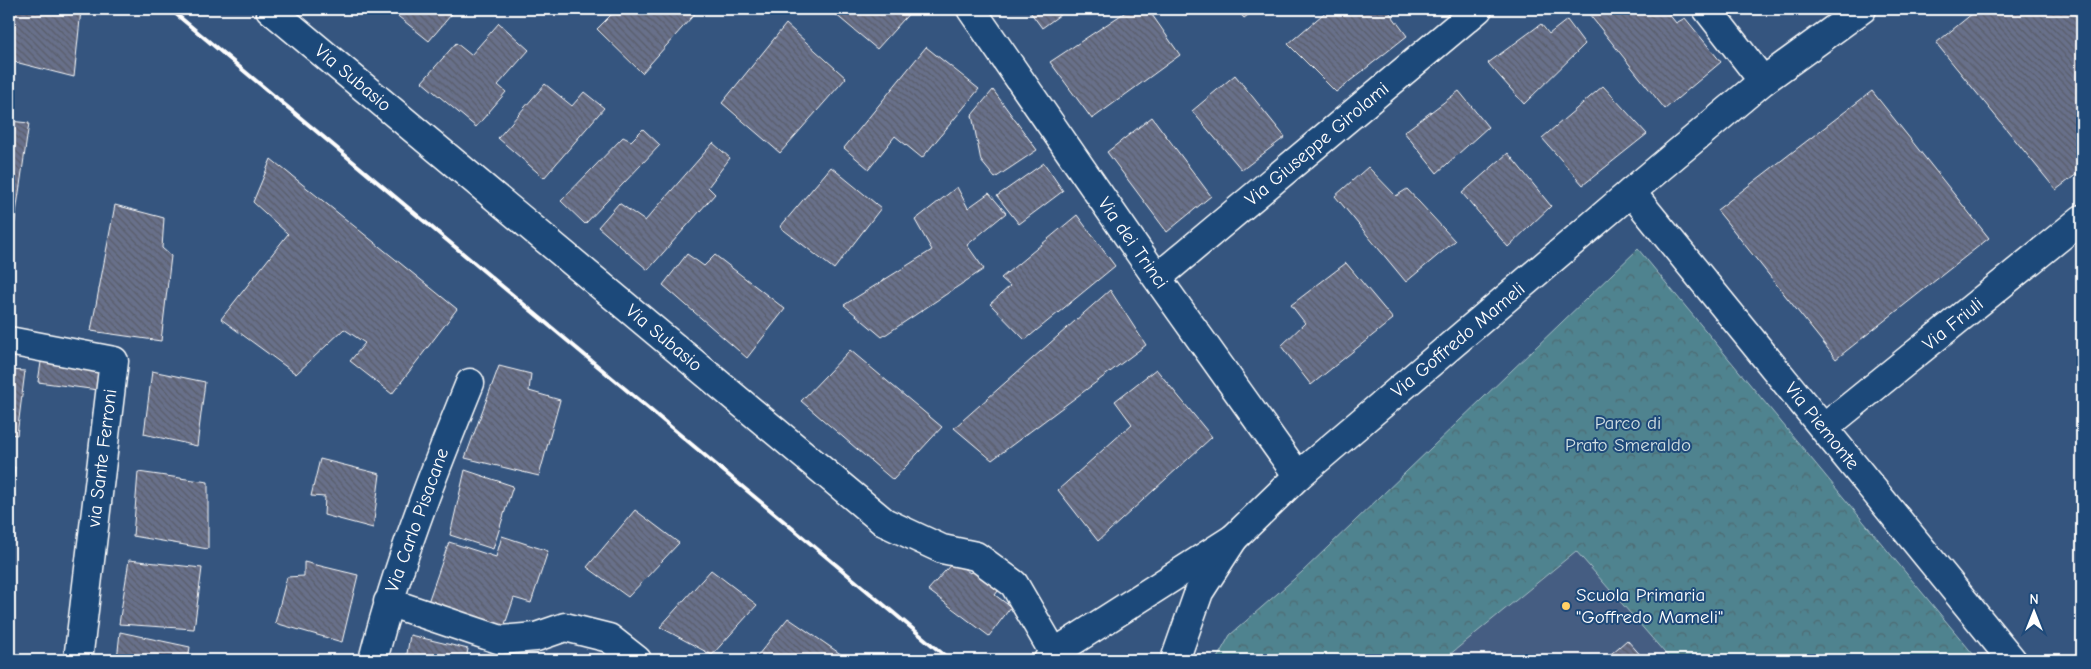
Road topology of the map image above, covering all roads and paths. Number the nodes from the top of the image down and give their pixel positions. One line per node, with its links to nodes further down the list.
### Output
1 (270, 9): 16 (street, Via Subasio)
2 (971, 9): 9 (street, Via dei Trinci)
3 (1478, 9): 9 (street, Via Giuseppe Girolami)
4 (1707, 9): 6 (street)
5 (1862, 9): 6 (street, Via Goffredo Mameli)
6 (1763, 81): 7 (street, Via Goffredo Mameli)
7 (1631, 192): 12 (street, Via Piemonte); 13 (street, Via Goffredo Mameli)
8 (2082, 219): 12 (street, Via Friuli)
9 (1157, 278): 13 (street, Via dei Trinci)
10 (9, 341): 17 (street, via Sante Ferroni)
11 (470, 383): 15 (street, Via Carlo Pisacane)
12 (1824, 428): 21 (street, Via Piemonte)
13 (1298, 476): 14 (street, Via Goffredo Mameli)
14 (1234, 538): 16 (street, Via Goffredo Mameli); 20 (street)
15 (388, 602): 18 (street, Via Carlo Pisacane); 19 (street)
16 (1051, 657)
17 (78, 660)
18 (373, 660)
19 (637, 660)
20 (1175, 660)
21 (2012, 660)

